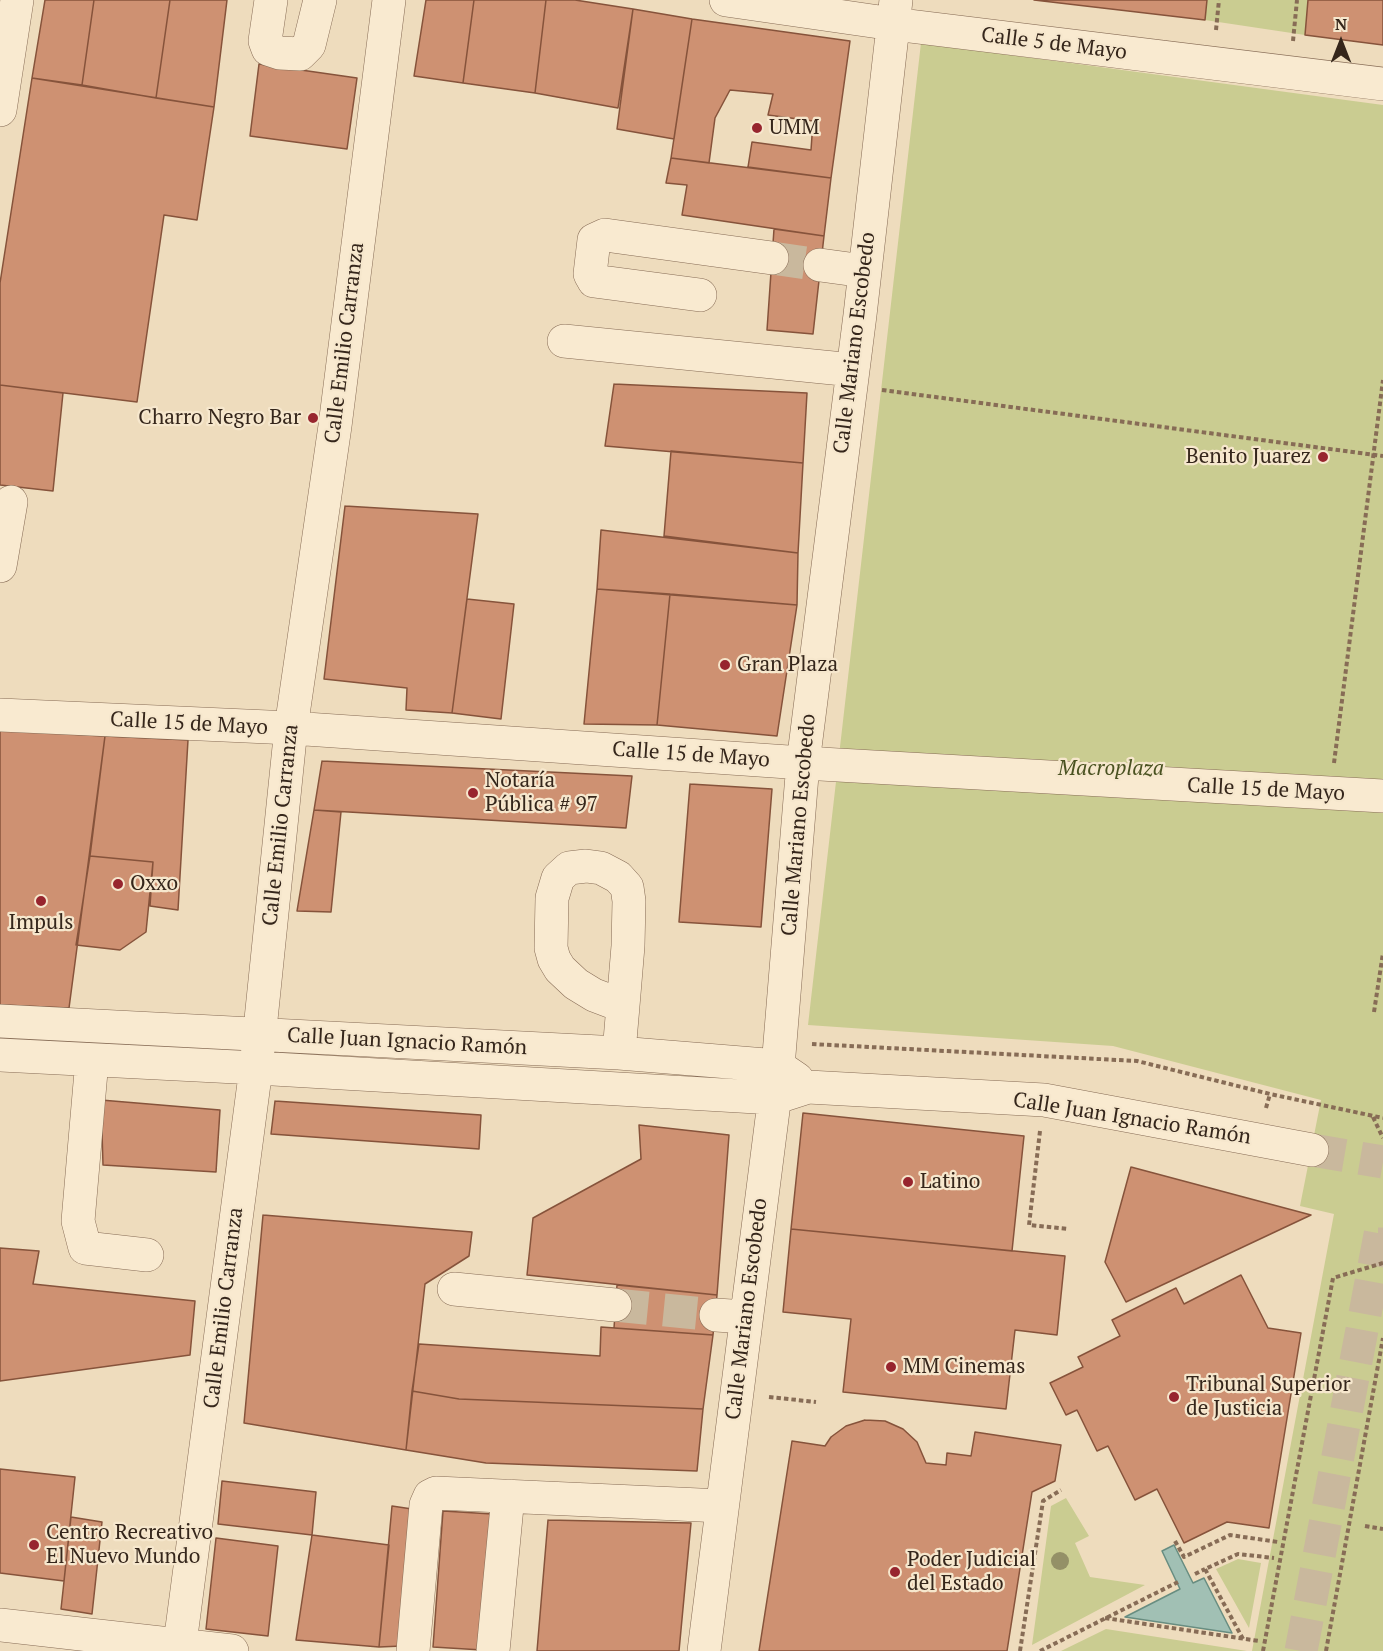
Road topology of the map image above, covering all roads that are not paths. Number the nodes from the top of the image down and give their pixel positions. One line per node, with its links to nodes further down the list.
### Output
1 (17, 0): 8 (street)
2 (271, 0): 3 (street)
3 (320, 0)
4 (389, 0): 18 (street, Calle Emilio Carranza)
5 (726, 0): 6 (street, Calle 5 de Mayo)
6 (894, 12): 7 (street, Calle 5 de Mayo); 11 (street, Calle Mariano Escobedo)
7 (1383, 84)
8 (0, 110)
9 (772, 258): 12 (street)
10 (820, 265): 11 (street)
11 (864, 271): 14 (street, Calle Mariano Escobedo)
12 (700, 295)
13 (564, 341): 14 (street)
14 (853, 370): 19 (street, Calle Mariano Escobedo)
15 (11, 502): 16 (street)
16 (0, 569)
17 (0, 715): 18 (street, Calle 15 de Mayo)
18 (291, 728): 19 (street, Calle 15 de Mayo); 23 (street, Calle Emilio Carranza)
19 (803, 763): 20 (street, Calle 15 de Mayo); 27 (street, Calle Mariano Escobedo)
20 (1383, 796)
21 (623, 1006): 24 (street)
22 (0, 1021): 23 (street, Calle Juan Ignacio Ramón)
23 (259, 1034): 24 (street, Calle Juan Ignacio Ramón); 28 (street, Calle Emilio Carranza)
24 (619, 1053): 27 (street, Calle Juan Ignacio Ramón)
25 (0, 1055): 26 (street, Calle Juan Ignacio Ramón)
26 (92, 1060): 28 (street, Calle Juan Ignacio Ramón); 32 (street)
27 (778, 1066): 29 (street); 30 (street, Calle Mariano Escobedo)
28 (256, 1068): 30 (street, Calle Juan Ignacio Ramón); 38 (street, Calle Emilio Carranza)
29 (808, 1087): 30 (street, Calle Juan Ignacio Ramón); 31 (street, Calle Juan Ignacio Ramón)
30 (774, 1098): 36 (street, Calle Mariano Escobedo)
31 (1312, 1150)
32 (147, 1255)
33 (454, 1289): 34 (street)
34 (615, 1305)
35 (508, 1496): 36 (street); 40 (street); 41 (street)
36 (722, 1506): 42 (street, Calle Mariano Escobedo)
37 (0, 1625): 38 (street)
38 (180, 1648): 39 (street)
39 (232, 1651)
40 (413, 1651)
41 (493, 1651)
42 (704, 1651)

